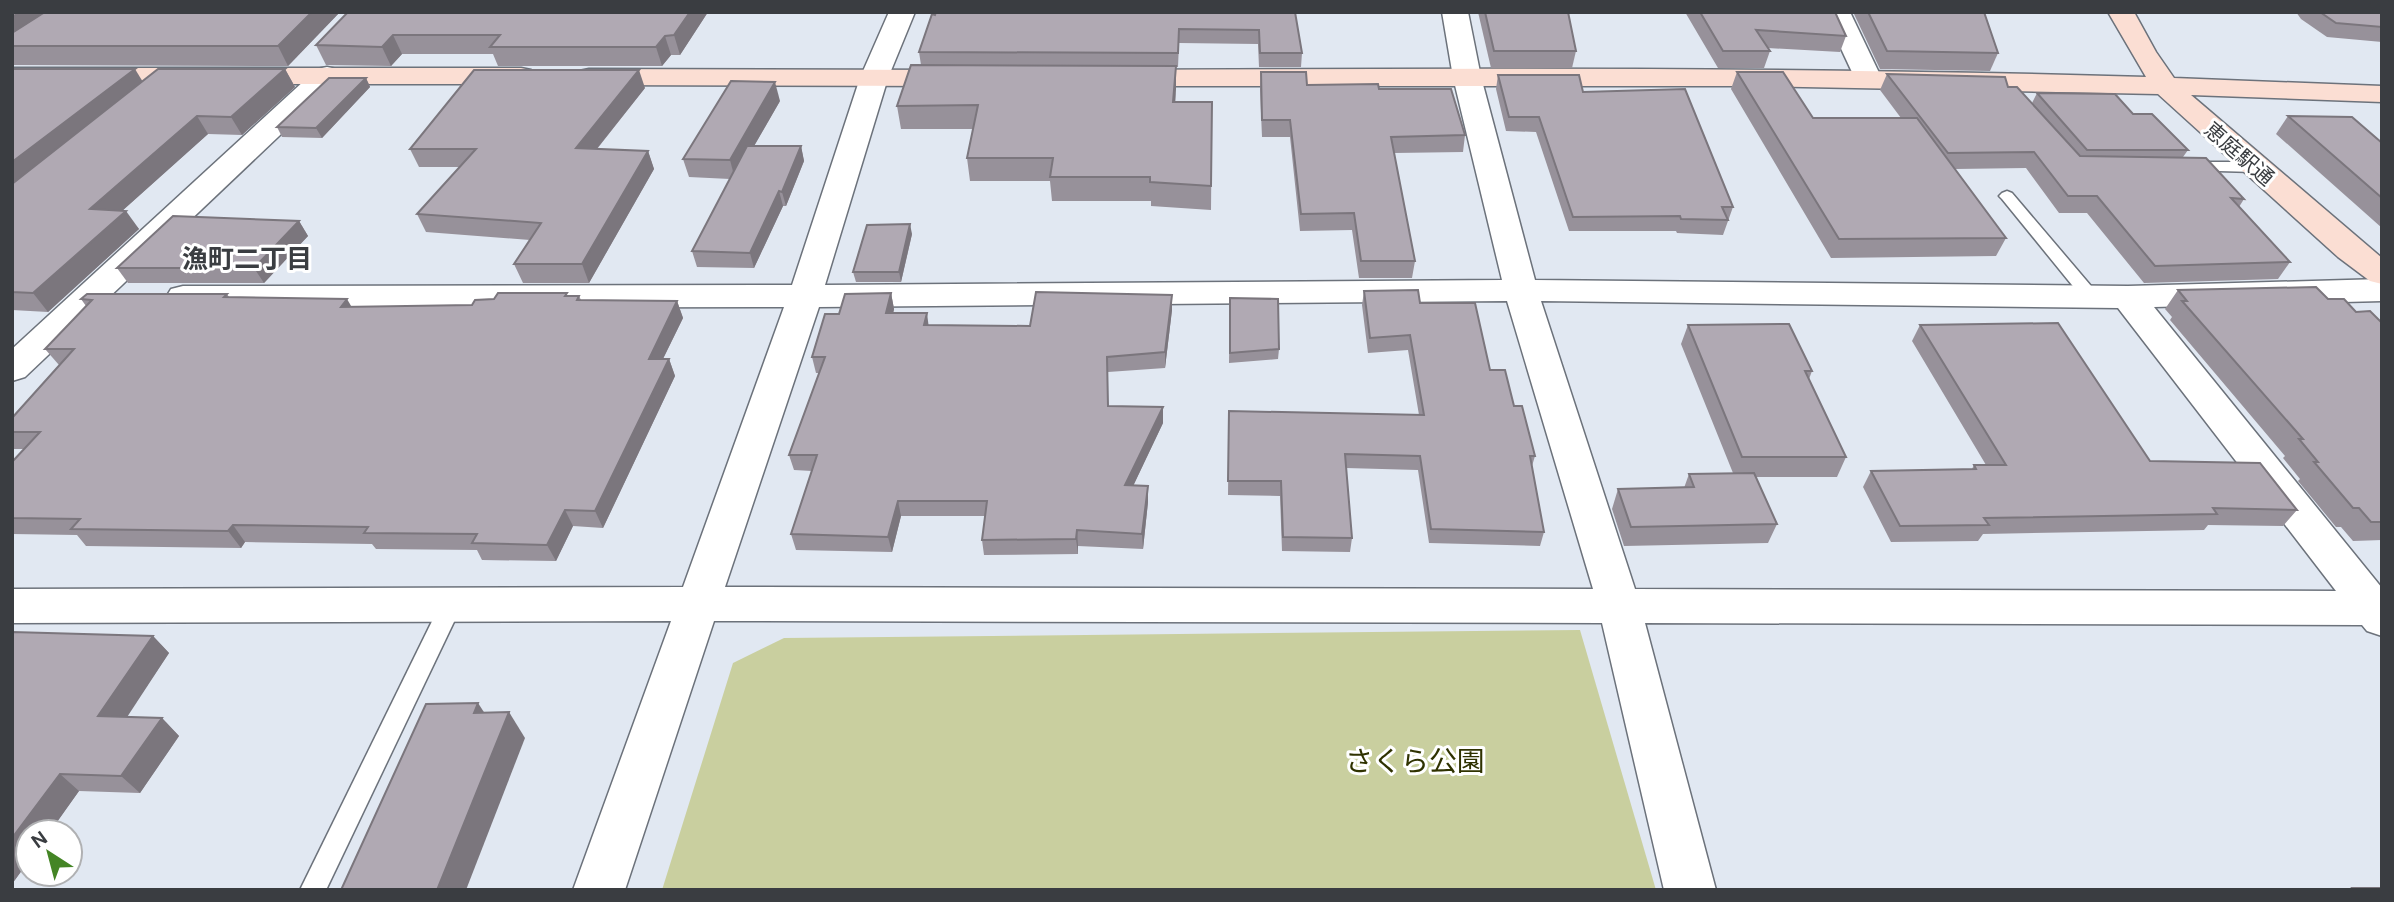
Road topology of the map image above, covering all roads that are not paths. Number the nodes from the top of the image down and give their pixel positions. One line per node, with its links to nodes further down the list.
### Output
1 (902, 12): 8 (street)
2 (1454, 12): 7 (street)
3 (1837, 12): 11 (street)
4 (2120, 12): 12 (street, 恵庭駅通)
5 (316, 66): 6 (street); 8 (street); 21 (street)
6 (12, 76)
7 (1467, 77): 10 (street); 11 (street); 18 (street)
8 (874, 78): 9 (street); 20 (street)
9 (984, 78)
10 (1095, 78)
11 (1868, 79): 12 (street)
12 (2166, 86): 13 (street); 15 (street, 恵庭駅通)
13 (2382, 94)
14 (2171, 167): 15 (lane)
15 (2253, 167): 17 (street, 恵庭駅通)
16 (2007, 196): 22 (lane)
17 (2382, 274)
18 (1521, 290): 20 (street); 22 (street); 27 (street)
19 (2382, 290): 23 (street)
20 (805, 296): 21 (street); 25 (street)
21 (90, 297): 24 (street)
22 (2091, 297): 23 (street)
23 (2128, 297): 29 (street)
24 (12, 369)
25 (696, 604): 26 (street); 27 (street); 31 (street)
26 (451, 605): 28 (street); 30 (lane)
27 (1619, 605): 29 (street); 32 (street)
28 (12, 606)
29 (2379, 612)
30 (313, 890)
31 (599, 890)
32 (1690, 890)

